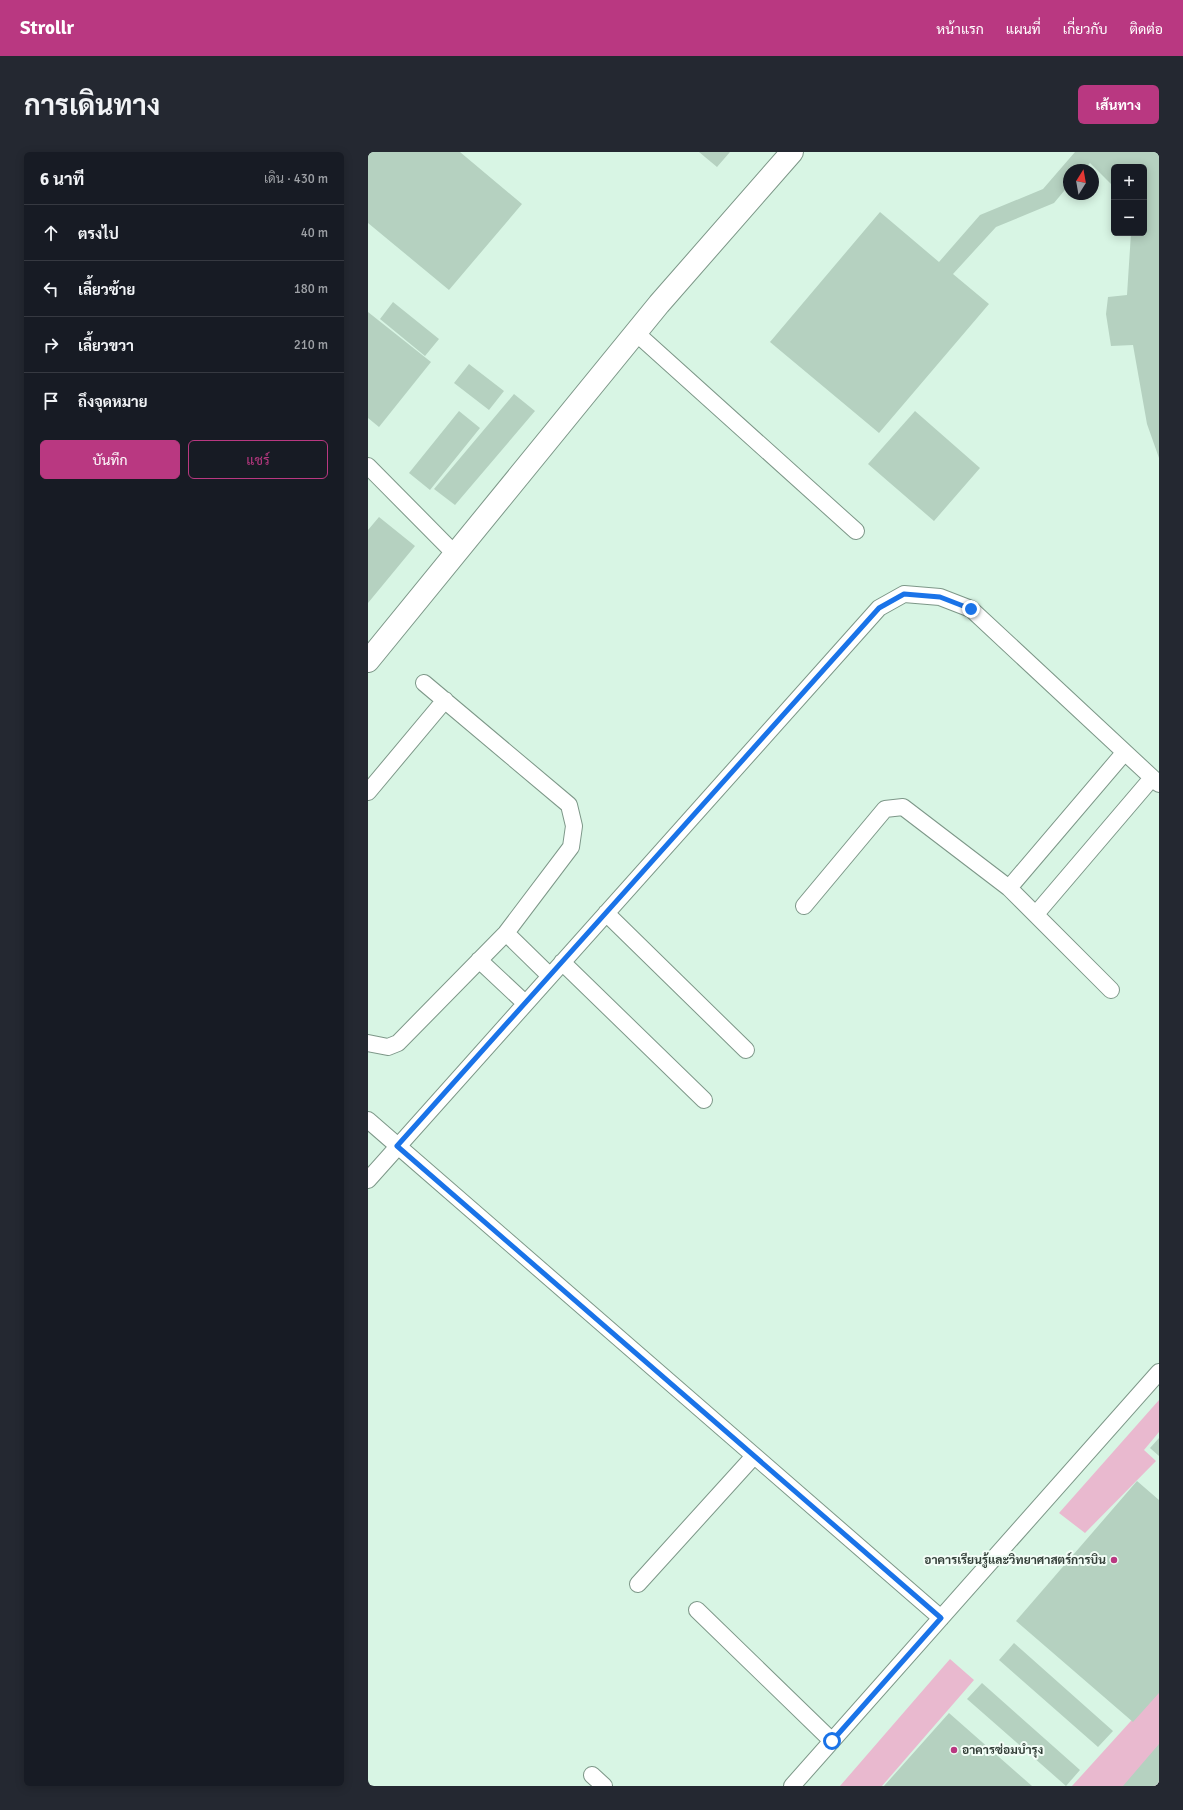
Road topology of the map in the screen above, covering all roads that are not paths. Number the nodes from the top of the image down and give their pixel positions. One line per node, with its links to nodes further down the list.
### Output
1 (792, 152): 2 (street)
2 (635, 332): 4 (lane); 5 (street)
3 (368, 466): 5 (lane)
4 (856, 531)
5 (455, 554): 6 (street)
6 (368, 661)
7 (424, 683): 8 (lane)
8 (445, 700): 11 (lane); 16 (lane)
9 (1124, 753): 10 (lane); 12 (lane); 14 (lane)
10 (1156, 781): 15 (lane)
11 (368, 792)
12 (1009, 888): 13 (lane); 15 (lane)
13 (804, 906)
14 (606, 913): 18 (lane); 23 (lane)
15 (1036, 914): 20 (lane)
16 (506, 933): 17 (lane); 19 (lane)
17 (479, 960): 21 (lane); 22 (lane)
18 (562, 962): 19 (lane); 24 (lane)
19 (550, 976): 21 (lane)
20 (1111, 990)
21 (525, 1003): 26 (lane)
22 (368, 1043)
23 (746, 1050)
24 (704, 1100)
25 (368, 1120): 26 (lane)
26 (397, 1146): 27 (lane); 29 (lane)
27 (368, 1180)
28 (1159, 1372): 32 (lane)
29 (754, 1456): 30 (lane); 32 (lane)
30 (638, 1584)
31 (697, 1610): 33 (lane)
32 (941, 1618): 33 (lane)
33 (832, 1741): 36 (lane)
34 (592, 1775): 35 (lane)
35 (604, 1786)
36 (792, 1786)

